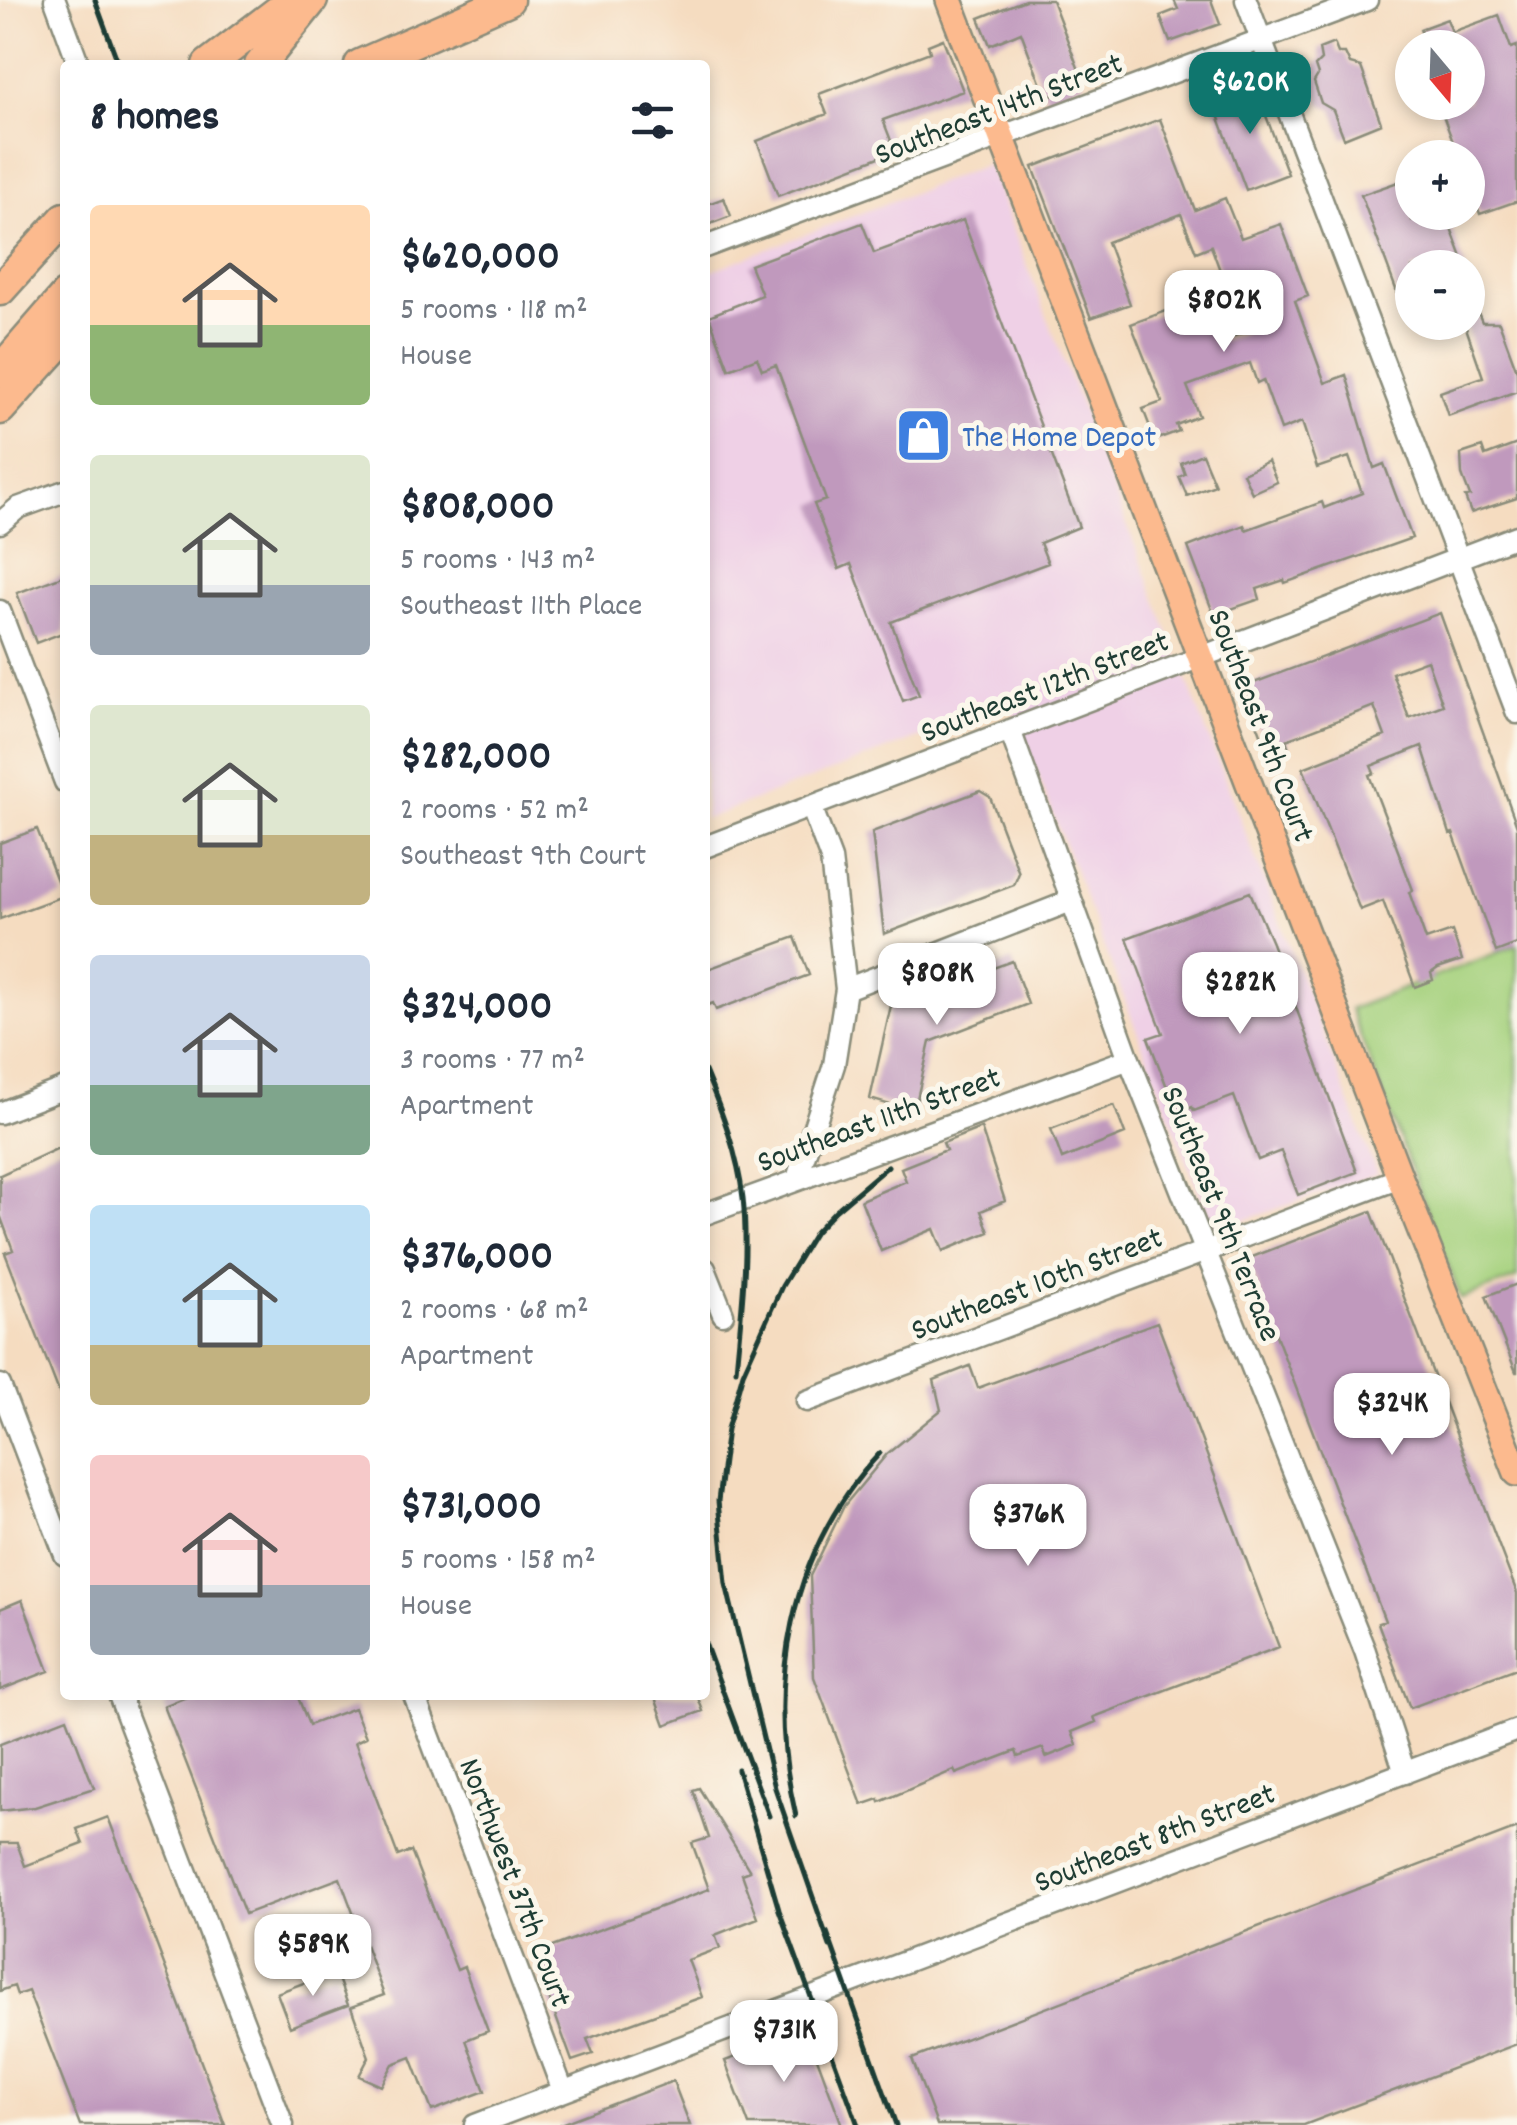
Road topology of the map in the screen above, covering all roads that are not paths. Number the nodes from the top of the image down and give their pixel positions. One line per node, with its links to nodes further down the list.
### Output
1 (55, 0): 9 (street)
2 (293, 0): 10 (highway)
3 (312, 0): 11 (highway)
4 (508, 0): 12 (highway)
5 (949, 0): 13 (main road, Southeast 9th Court)
6 (1246, 0): 8 (street)
7 (1367, 0): 8 (street, Southeast 14th Street)
8 (1262, 40): 13 (street, Southeast 14th Street); 23 (street)
9 (77, 60)
10 (215, 60)
11 (264, 60)
12 (371, 60)
13 (1002, 138): 15 (street, Southeast 14th Street); 25 (main road, Southeast 9th Court)
14 (60, 223): 16 (highway)
15 (710, 245)
16 (3, 286)
17 (60, 303): 19 (highway)
18 (60, 341): 19 (highway)
19 (5, 385)
20 (60, 493): 21 (street)
21 (0, 523)
22 (1517, 536): 23 (street, Southeast 12th Street)
23 (1458, 559): 25 (street, Southeast 12th Street); 26 (street)
24 (0, 611): 28 (street)
25 (1203, 656): 27 (street, Southeast 12th Street); 36 (main road, Southeast 9th Court)
26 (1517, 713)
27 (1010, 730): 29 (street, Southeast 12th Street); 31 (street, Southeast 9th Terrace)
28 (60, 769)
29 (811, 806): 30 (street, Southeast 12th Street); 32 (street)
30 (710, 845)
31 (1072, 901): 32 (street); 33 (street, Southeast 9th Terrace)
32 (846, 989): 37 (street)
33 (1129, 1059): 37 (street, Southeast 11th Street); 39 (street, Southeast 9th Terrace)
34 (60, 1090): 35 (street)
35 (0, 1113)
36 (1400, 1178): 39 (street, Southeast 10th Street); 44 (main road, Southeast 9th Court)
37 (797, 1179): 38 (street, Southeast 11th Street)
38 (710, 1212)
39 (1206, 1251): 43 (street, Southeast 10th Street); 49 (street, Southeast 9th Terrace)
40 (710, 1282): 41 (street)
41 (722, 1314)
42 (0, 1385): 45 (street)
43 (807, 1401)
44 (1517, 1473)
45 (60, 1541)
46 (121, 1700): 51 (street)
47 (416, 1700): 50 (street, Northwest 37th Court)
48 (1517, 1730): 49 (street, Southeast 8th Street)
49 (1405, 1772): 50 (street, Southeast 8th Street)
50 (564, 2091): 52 (street, Southeast 8th Street)
51 (283, 2125)
52 (475, 2125)

